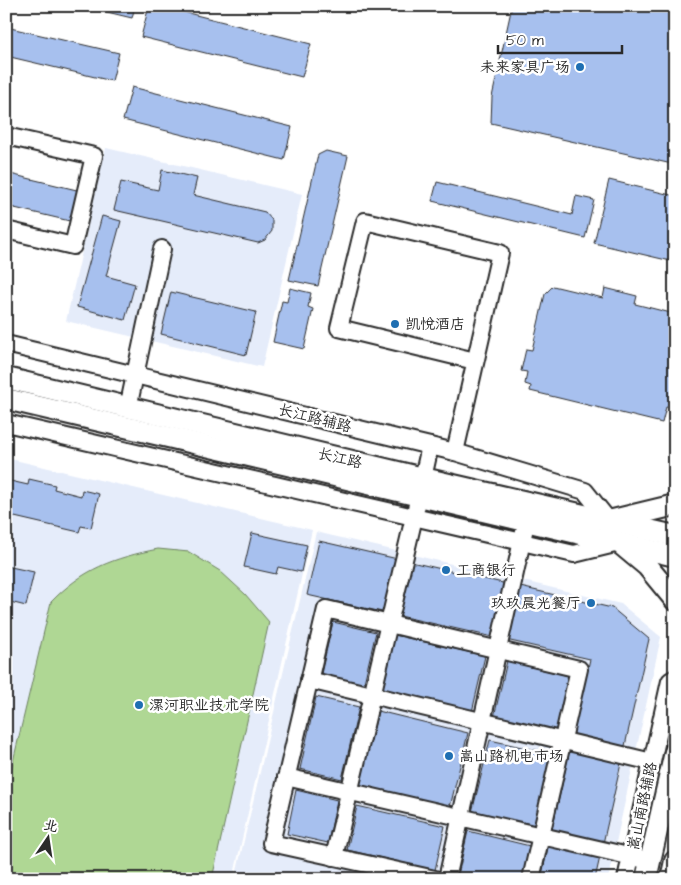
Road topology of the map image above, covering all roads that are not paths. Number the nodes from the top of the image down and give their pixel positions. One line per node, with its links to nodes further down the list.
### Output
1 (6, 136): 2 (street)
2 (6, 230)
3 (162, 249): 6 (street)
4 (6, 344): 6 (street, 长江路辅路)
5 (476, 361): 5 (street); 12 (street)
6 (136, 375): 9 (street); 11 (street, 长江路辅路)
7 (6, 378): 9 (main road, 长江路)
8 (6, 399): 13 (main road, 长江路)
9 (128, 408): 13 (main road, 长江路)
10 (6, 423): 15 (street)
11 (430, 446): 12 (street, 长江路辅路); 13 (street)
12 (455, 452): 17 (street, 长江路辅路)
13 (421, 487): 15 (street); 16 (main road, 长江路); 17 (main road, 长江路)
14 (675, 505): 17 (main road)
15 (414, 517): 19 (street); 23 (street)
16 (527, 521): 19 (street); 20 (main road, 长江路)
17 (609, 521): 18 (main road, 长江路)
18 (675, 536)
19 (522, 542): 20 (street); 24 (street)
20 (619, 543): 21 (main road, 长江路); 22 (main road)
21 (675, 556)
22 (675, 600)
23 (389, 624): 24 (street); 26 (street); 27 (street)
24 (498, 650): 28 (street); 29 (street)
25 (675, 678): 31 (street, 嵩山南路辅路)
26 (309, 680): 27 (street); 32 (street)
27 (372, 695): 28 (street); 33 (street)
28 (482, 722): 29 (street); 34 (street)
29 (563, 741): 31 (street); 35 (street)
30 (675, 752): 38 (main road)
31 (652, 762): 38 (street, 嵩山南路辅路)
32 (286, 777): 33 (street); 36 (street)
33 (349, 792): 34 (street); 36 (street)
34 (461, 817): 35 (street); 40 (street)
35 (541, 836): 38 (street); 41 (street)
36 (334, 857): 39 (street)
37 (675, 861): 43 (main road)
38 (643, 866): 42 (street, 嵩山南路辅路)
39 (435, 879)
40 (447, 879)
41 (531, 879)
42 (626, 879)
43 (671, 879)

